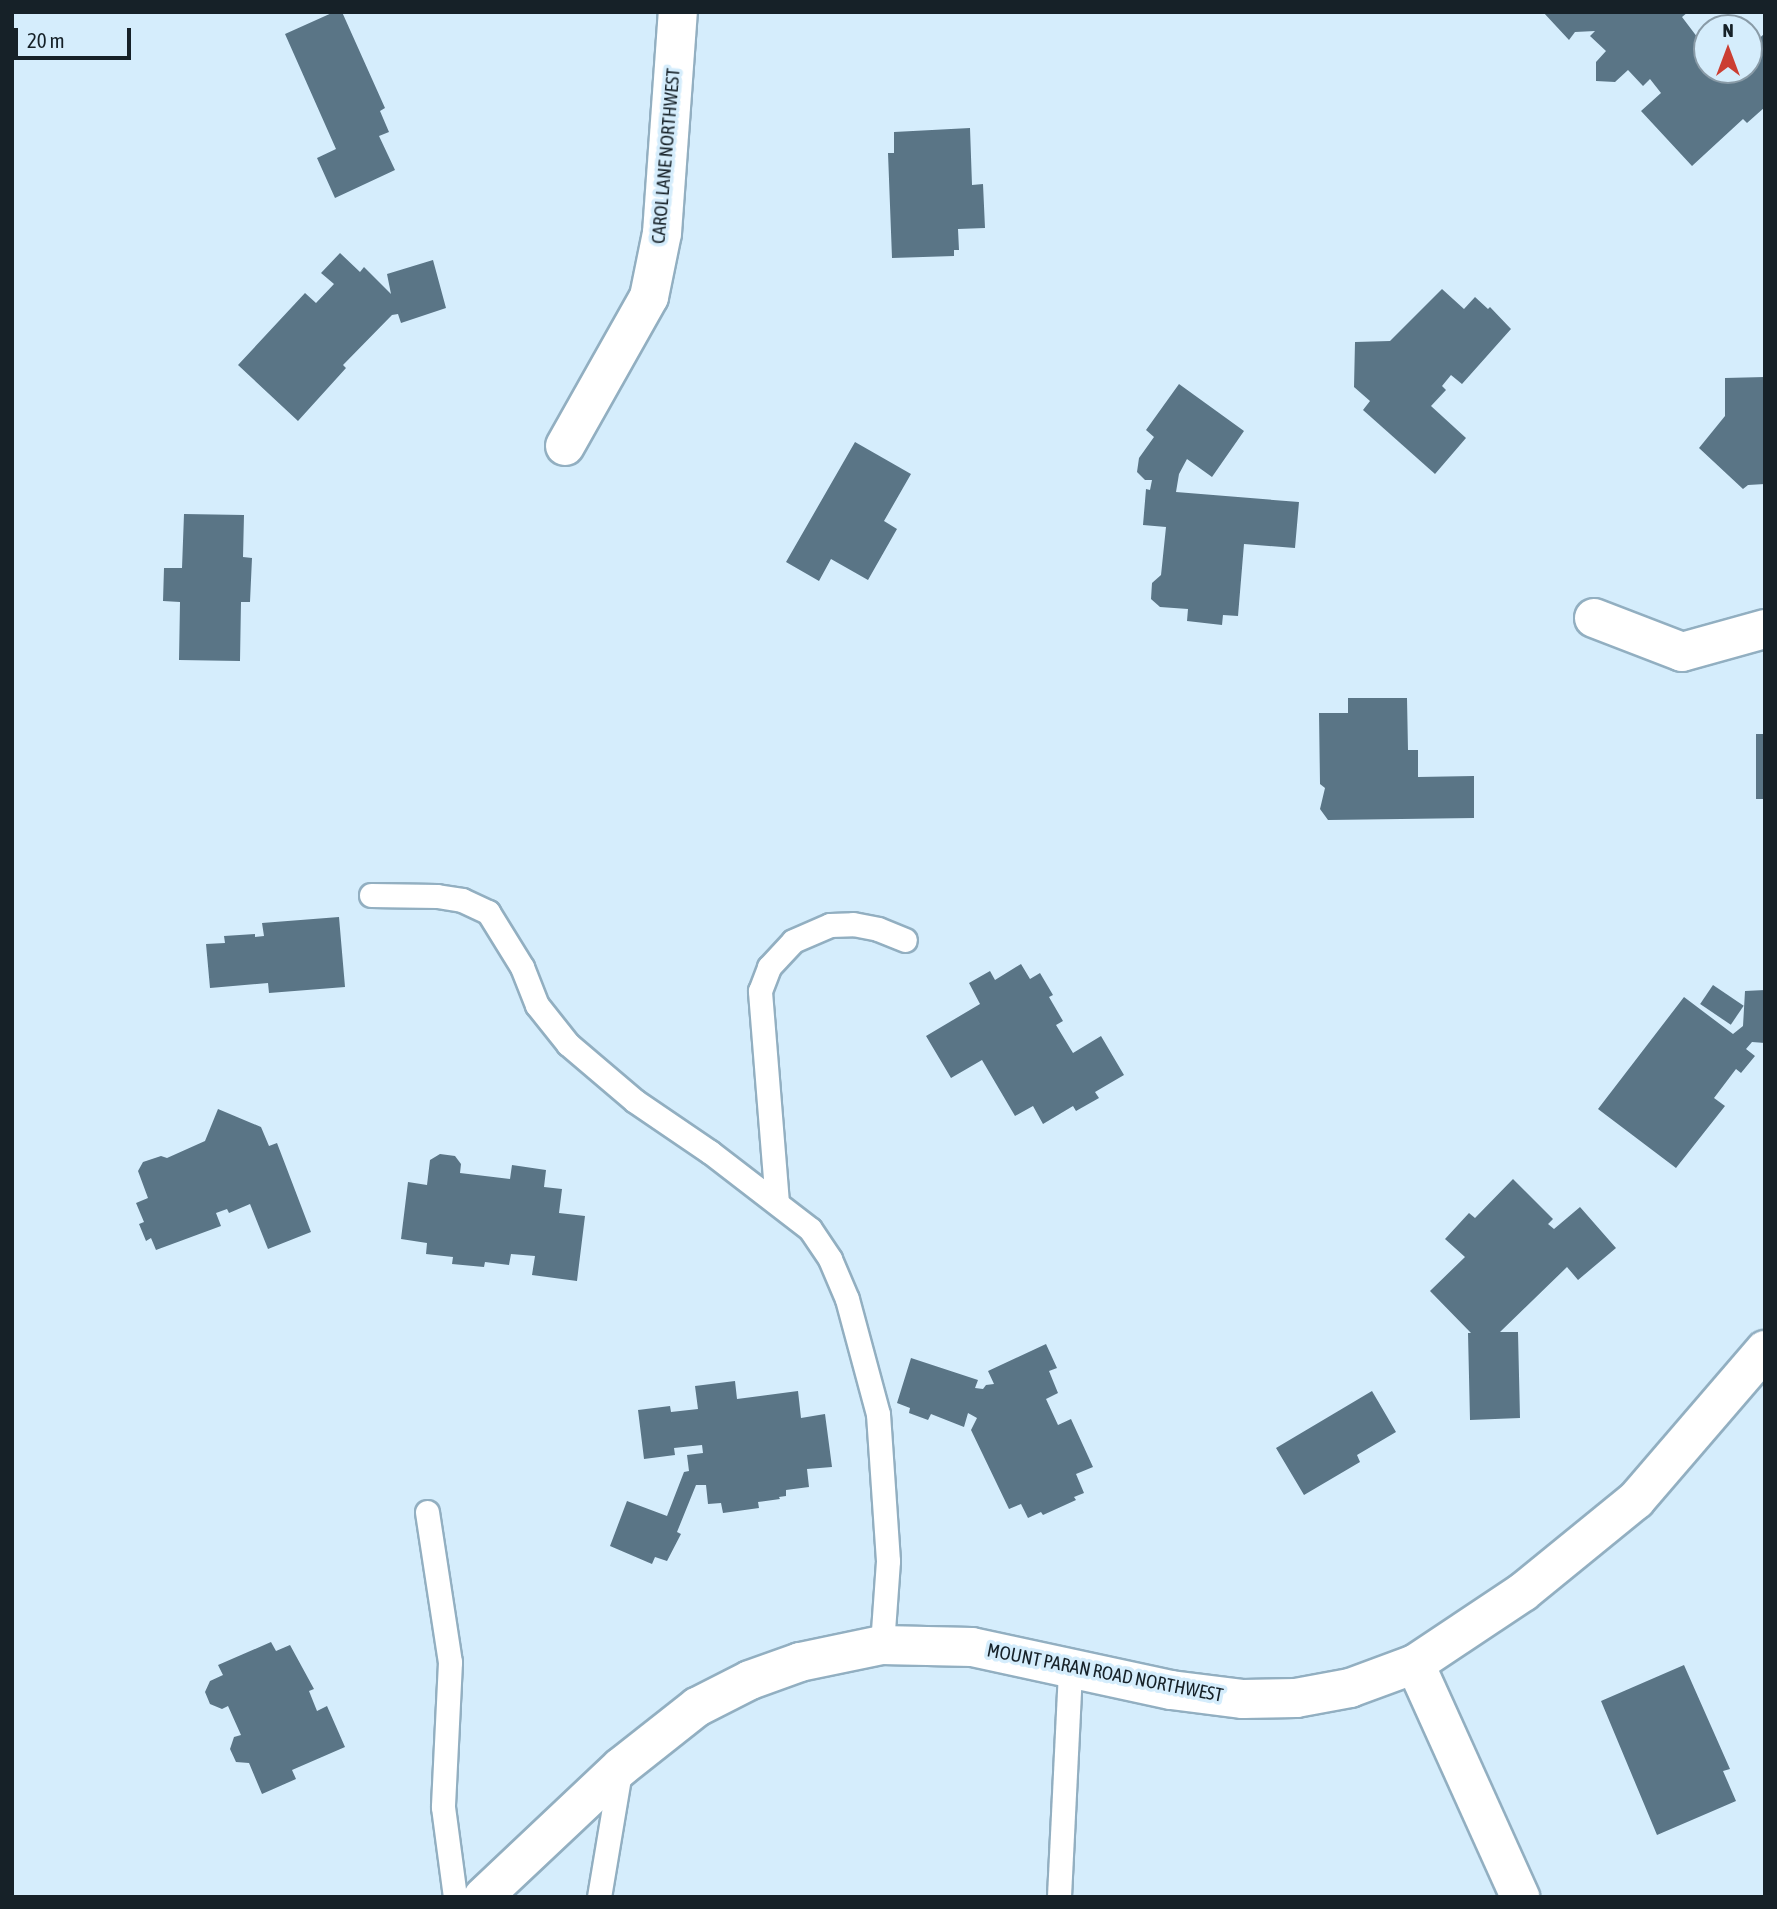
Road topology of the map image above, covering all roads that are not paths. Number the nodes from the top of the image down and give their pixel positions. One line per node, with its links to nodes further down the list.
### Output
1 (678, 12): 2 (main road, CAROL LANE NORTHWEST)
2 (565, 446)
3 (1594, 618): 4 (main road)
4 (1765, 629)
5 (371, 895): 7 (lane)
6 (905, 940): 7 (lane)
7 (777, 1203): 10 (lane)
8 (1765, 1350): 11 (main road, MOUNT PARAN ROAD NORTHWEST)
9 (427, 1512): 15 (lane)
10 (882, 1645): 12 (main road, MOUNT PARAN ROAD NORTHWEST); 13 (main road, MOUNT PARAN ROAD NORTHWEST)
11 (1415, 1664): 12 (main road, MOUNT PARAN ROAD NORTHWEST); 18 (main road)
12 (1070, 1668): 14 (lane)
13 (621, 1767): 16 (main road, MOUNT PARAN ROAD NORTHWEST); 17 (lane)
14 (1059, 1896)
15 (455, 1897)
16 (483, 1897)
17 (599, 1897)
18 (1520, 1897)

